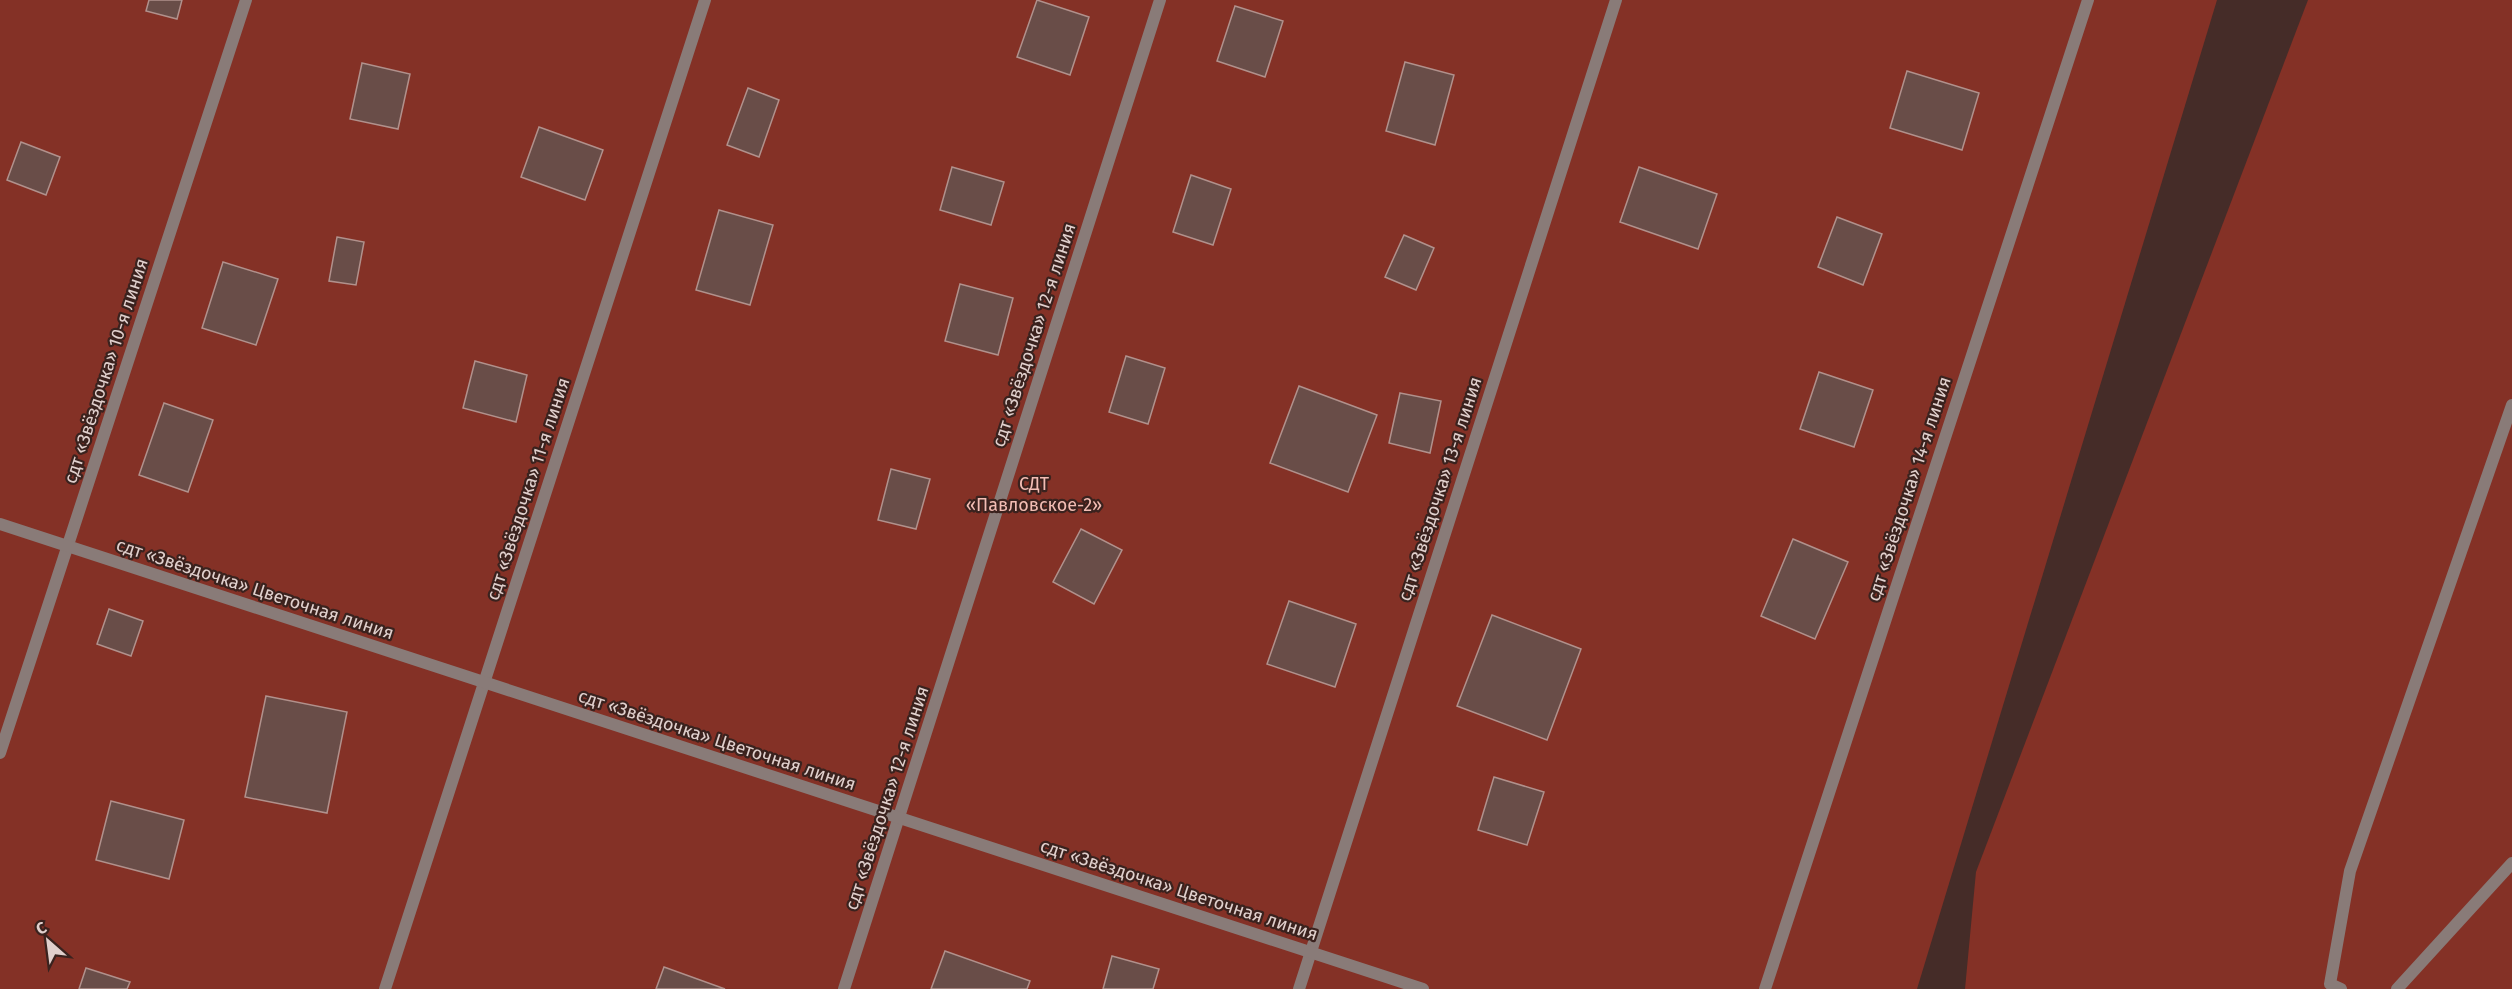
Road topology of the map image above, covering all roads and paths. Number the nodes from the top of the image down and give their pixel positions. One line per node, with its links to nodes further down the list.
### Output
1 (246, 0): 8 (street, сдт «Звёздочка» 10-я линия)
2 (705, 0): 9 (street, сдт «Звёздочка» 11-я линия)
3 (1160, 0): 11 (street, сдт «Звёздочка» 12-я линия)
4 (1616, 0): 13 (street, сдт «Звёздочка» 13-я линия)
5 (2088, 0): 18 (street, сдт «Звёздочка» 14-я линия)
6 (2512, 405): 19 (street)
7 (0, 524): 8 (street, сдт «Звёздочка» Цветочная линия)
8 (67, 546): 9 (street, сдт «Звёздочка» Цветочная линия); 10 (street, сдт «Звёздочка» 10-я линия)
9 (485, 683): 11 (street, сдт «Звёздочка» Цветочная линия); 14 (street, сдт «Звёздочка» 11-я линия)
10 (0, 753)
11 (900, 818): 13 (street, сдт «Звёздочка» Цветочная линия); 15 (street, сдт «Звёздочка» 12-я линия)
12 (2512, 863): 20 (street)
13 (1311, 952): 16 (street, сдт «Звёздочка» 13-я линия); 17 (street, сдт «Звёздочка» Цветочная линия)
14 (385, 989)
15 (844, 989)
16 (1299, 989)
17 (1422, 989)
18 (1765, 989)
19 (2341, 989)
20 (2397, 989)

